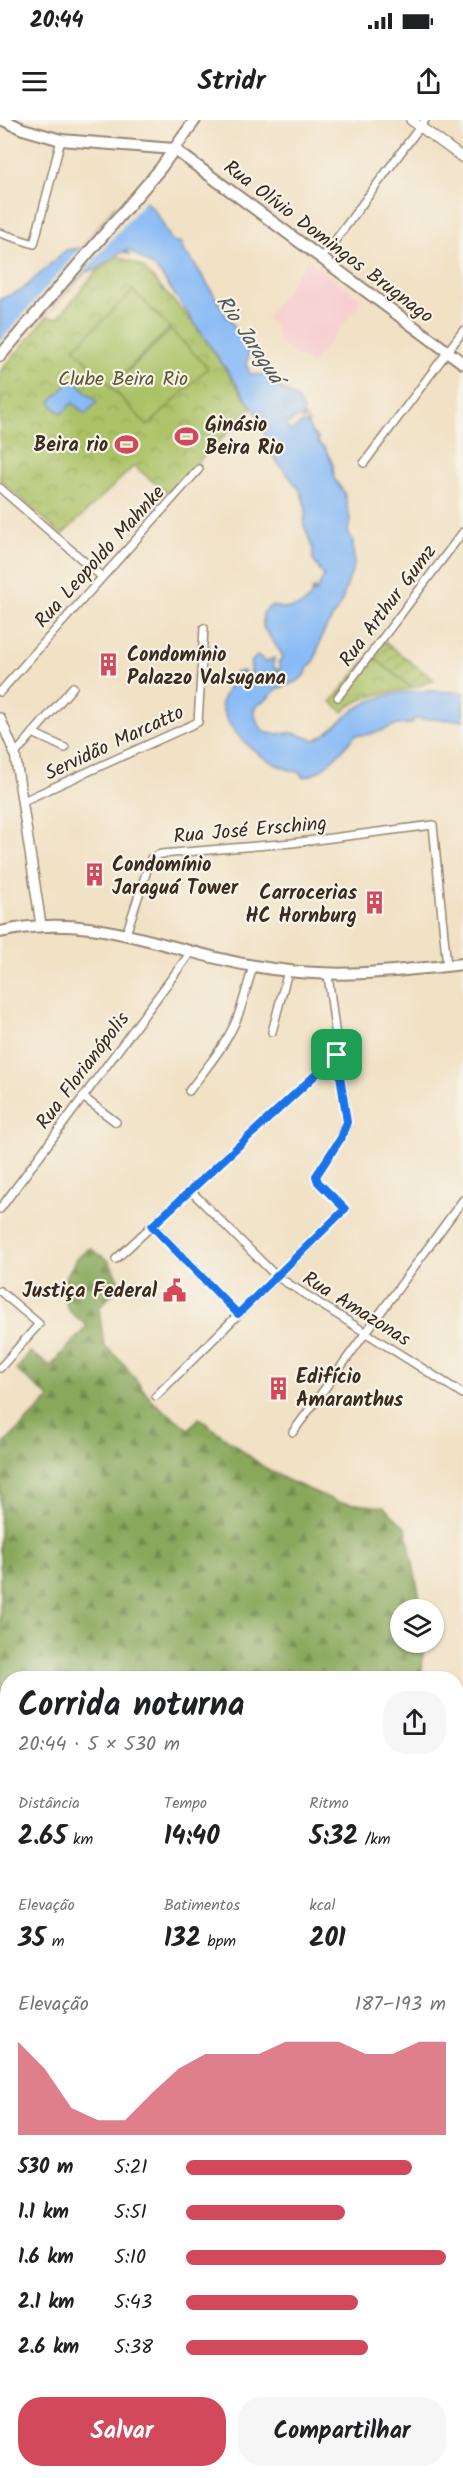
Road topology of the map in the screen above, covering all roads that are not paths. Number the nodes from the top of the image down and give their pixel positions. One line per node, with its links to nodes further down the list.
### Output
1 (3, 120): 5 (main road)
2 (195, 120): 6 (main road)
3 (411, 120): 4 (street)
4 (422, 123): 7 (street); 9 (street)
5 (61, 140): 6 (main road); 8 (street)
6 (174, 149): 9 (main road, Rua Olívio Domingos Brugnago); 12 (main road)
7 (463, 158)
8 (0, 233)
9 (322, 258): 11 (main road, Rua Olívio Domingos Brugnago)
10 (463, 331): 11 (street)
11 (448, 351): 13 (main road, Rua Olívio Domingos Brugnago); 14 (street)
12 (1, 355)
13 (463, 363)
14 (364, 463)
15 (199, 469): 18 (street, Rua Leopoldo Mahnke)
16 (0, 488): 18 (street)
17 (463, 532): 22 (street, Rua Arthur Gumz)
18 (102, 578): 21 (street, Rua Leopoldo Mahnke)
19 (204, 628): 27 (street, Servidão Marcatto)
20 (73, 687): 24 (street)
21 (0, 692)
22 (338, 697)
23 (0, 718): 26 (street)
24 (33, 733): 25 (street); 26 (street)
25 (65, 748)
26 (15, 754): 27 (street)
27 (23, 801): 28 (street)
28 (41, 925): 29 (main road); 30 (main road)
29 (0, 932)
30 (126, 934): 31 (main road); 34 (street, Rua José Ersching)
31 (191, 952): 33 (main road); 40 (street, Rua Florianópolis)
32 (463, 964): 34 (main road)
33 (253, 966): 35 (main road); 39 (street)
34 (447, 966): 36 (main road)
35 (288, 971): 36 (main road); 37 (street)
36 (328, 975): 38 (street)
37 (272, 1032)
38 (337, 1055): 42 (street); 47 (street)
39 (189, 1091)
40 (83, 1097): 41 (street); 44 (street, Rua Florianópolis)
41 (116, 1122)
42 (190, 1190): 45 (street); 47 (street, Rua Amazonas)
43 (463, 1200): 50 (street)
44 (0, 1209)
45 (152, 1226): 46 (street); 49 (street)
46 (116, 1259)
47 (276, 1276): 49 (street); 50 (street, Rua Amazonas)
48 (0, 1291): 51 (street)
49 (238, 1314): 53 (street)
50 (365, 1333): 52 (street, Rua Amazonas); 54 (street)
51 (0, 1368)
52 (463, 1394)
53 (156, 1396)
54 (293, 1432)

